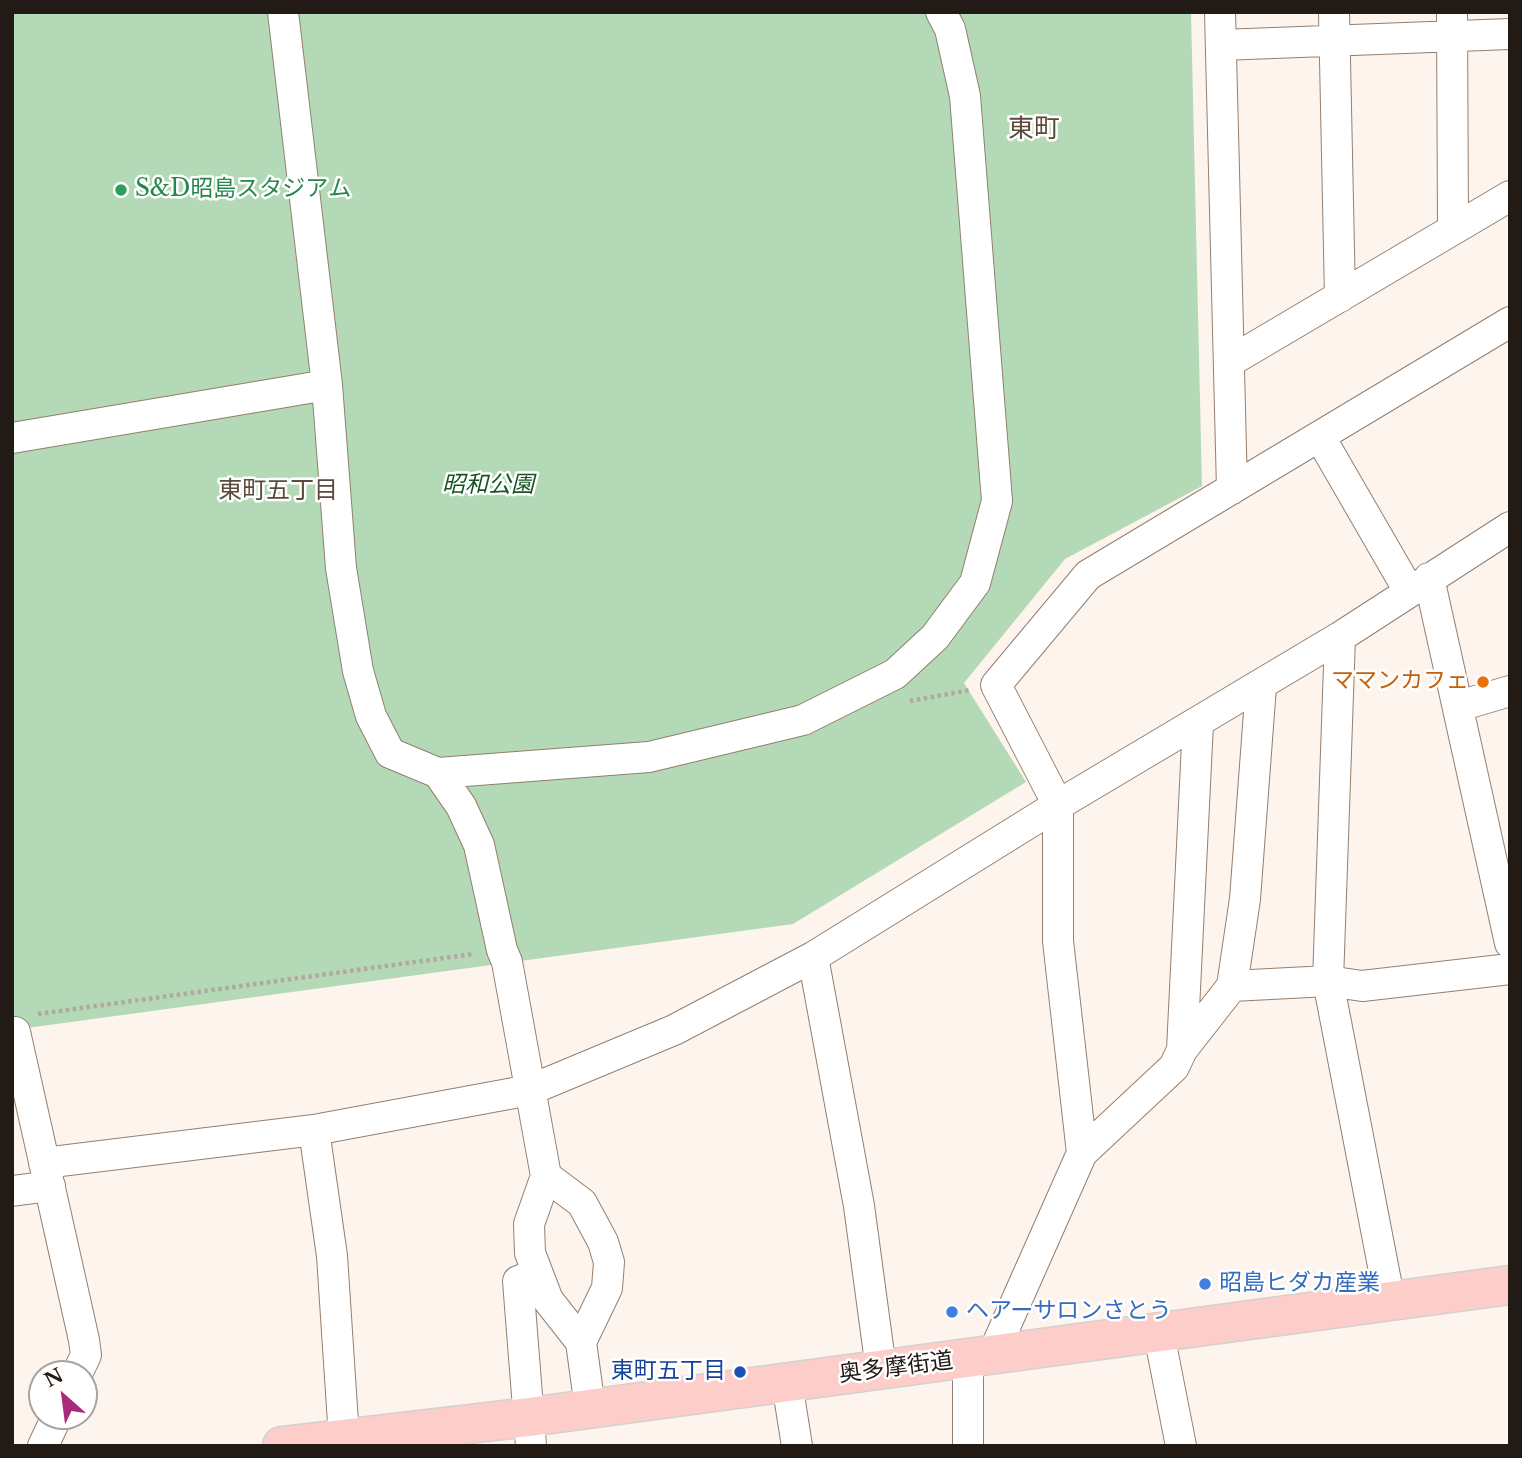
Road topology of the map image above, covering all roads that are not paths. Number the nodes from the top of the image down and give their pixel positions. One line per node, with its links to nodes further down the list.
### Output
1 (283, 12): 13 (street)
2 (941, 12): 24 (street)
3 (1220, 12): 7 (street)
4 (1452, 24): 5 (street); 6 (street); 9 (street)
5 (1334, 27): 7 (street); 10 (street)
6 (1510, 34)
7 (1221, 45): 12 (street)
8 (1510, 196): 9 (street)
9 (1453, 228): 10 (street)
10 (1340, 297): 12 (street)
11 (1510, 322): 14 (street)
12 (1229, 362): 16 (street)
13 (327, 385): 15 (street); 24 (street)
14 (1320, 437): 16 (street); 18 (street)
15 (12, 438)
16 (1232, 489): 25 (street)
17 (1510, 527): 18 (street)
18 (1419, 584): 19 (street); 22 (street)
19 (1340, 638): 20 (street); 29 (street)
20 (1261, 686): 23 (street); 30 (street)
21 (1510, 691): 22 (street)
22 (1459, 706): 26 (street)
23 (1198, 723): 25 (street); 32 (street)
24 (438, 773): 33 (street)
25 (1058, 805): 27 (street); 35 (street)
26 (1510, 943)
27 (813, 957): 33 (street); 46 (street)
28 (1510, 968): 29 (street)
29 (1328, 981): 30 (street); 41 (street)
30 (1232, 986): 32 (street)
31 (21, 1024): 36 (street)
32 (1182, 1049): 35 (street)
33 (530, 1090): 34 (street); 37 (street)
34 (314, 1130): 36 (street); 51 (street)
35 (1082, 1153): 44 (street)
36 (47, 1174): 38 (street); 45 (street)
37 (546, 1176): 39 (street); 43 (street)
38 (12, 1191)
39 (537, 1274): 43 (street); 50 (street)
40 (1510, 1285): 41 (main road, 奥多摩街道)
41 (1390, 1302): 42 (main road, 奥多摩街道)
42 (1159, 1334): 44 (main road, 奥多摩街道); 57 (street)
43 (581, 1342): 48 (street)
44 (980, 1357): 46 (main road, 奥多摩街道); 56 (street)
45 (84, 1360)
46 (881, 1369): 47 (main road, 奥多摩街道)
47 (787, 1383): 48 (main road, 奥多摩街道); 55 (street)
48 (590, 1408): 50 (main road, 奥多摩街道)
49 (50, 1430): 53 (street)
50 (530, 1431): 52 (main road, 奥多摩街道)
51 (345, 1438): 52 (main road, 奥多摩街道); 54 (main road, 奥多摩街道)
52 (415, 1438)
53 (43, 1446)
54 (282, 1446)
55 (797, 1446)
56 (968, 1446)
57 (1181, 1446)

